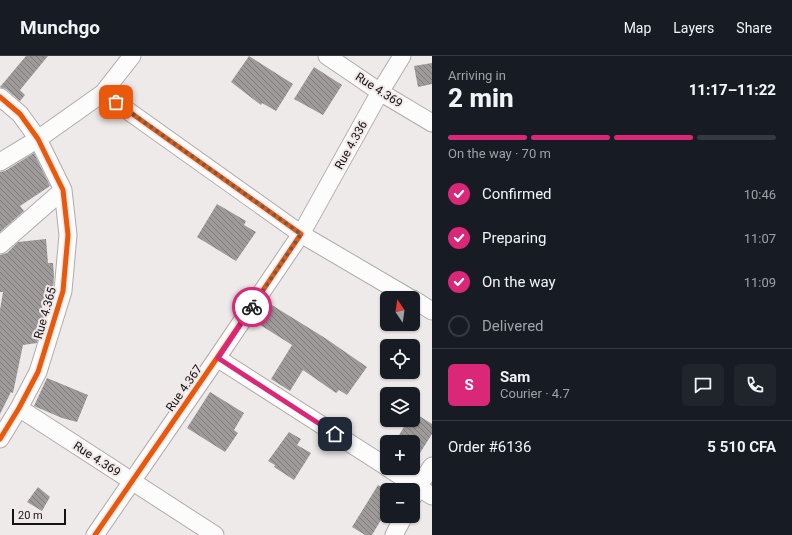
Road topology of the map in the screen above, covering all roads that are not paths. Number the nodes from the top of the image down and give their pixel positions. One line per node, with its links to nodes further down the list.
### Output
1 (132, 56): 5 (street)
2 (327, 56): 4 (street, Rue 4.369)
3 (402, 56): 4 (street, Rue 4.336)
4 (380, 92): 7 (street, Rue 4.369); 11 (street, Rue 4.336)
5 (103, 93): 8 (street); 11 (street)
6 (0, 97): 8 (street, Rue 4.365)
7 (432, 123)
8 (38, 139): 9 (street); 10 (street, Rue 4.365)
9 (0, 162)
10 (63, 190): 12 (street); 17 (street, Rue 4.365)
11 (301, 234): 13 (street); 16 (street, Rue 4.367)
12 (0, 245)
13 (398, 291)
14 (420, 303): 15 (street)
15 (432, 310)
16 (218, 358): 19 (street); 22 (street, Rue 4.367)
17 (19, 408): 18 (street, Rue 4.365); 22 (street, Rue 4.369)
18 (0, 439)
19 (380, 463)
20 (432, 466): 23 (street)
21 (397, 475): 23 (street)
22 (132, 482): 25 (street, Rue 4.367); 26 (street, Rue 4.369)
23 (421, 493)
24 (400, 523): 27 (street)
25 (95, 535)
26 (215, 535)
27 (394, 535)

